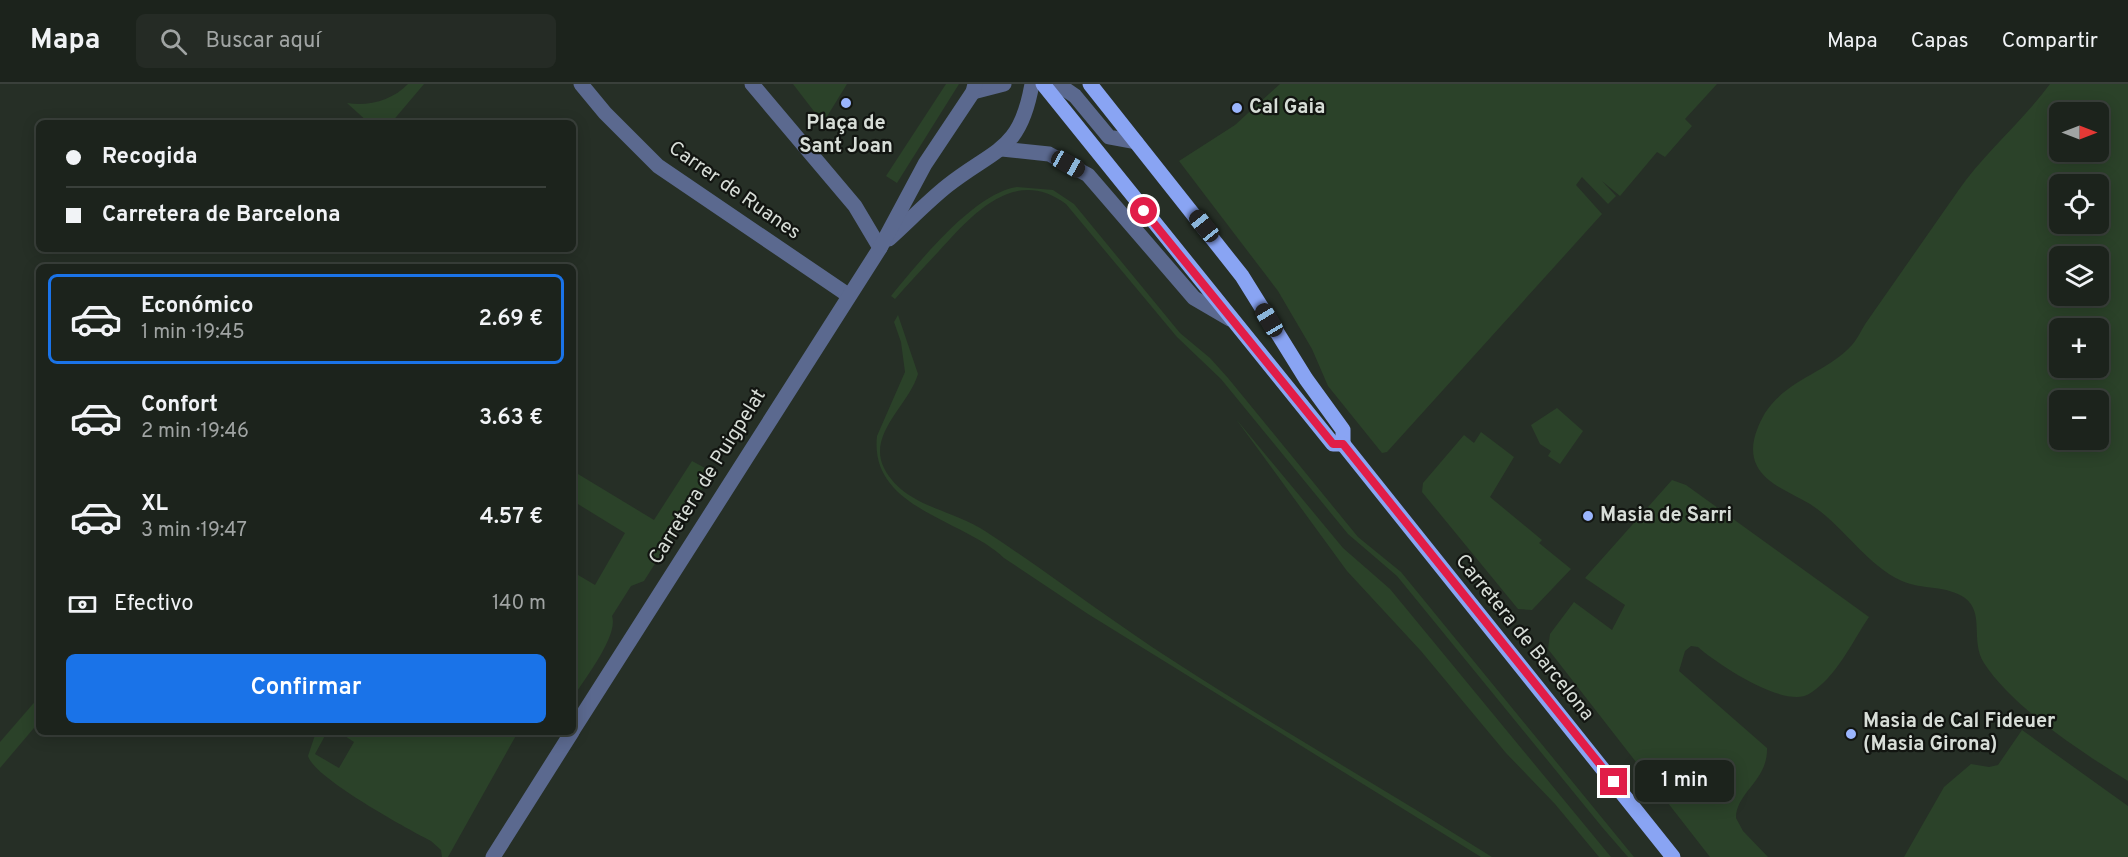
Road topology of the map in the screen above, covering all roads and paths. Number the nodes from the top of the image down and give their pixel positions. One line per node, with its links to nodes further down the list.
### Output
1 (581, 84): 12 (street, Carrer de Ruanes)
2 (752, 84): 11 (street)
3 (1004, 84): 8 (street)
4 (1032, 84): 10 (street)
5 (1043, 84): 13 (main road)
6 (1058, 84): 9 (street)
7 (1090, 84): 9 (main road)
8 (974, 88): 11 (street)
9 (1136, 142): 14 (main road)
10 (1002, 149): 11 (street); 13 (street)
11 (880, 248): 12 (street, Carretera de Puigpelat)
12 (848, 295): 15 (street, Carretera de Puigpelat)
13 (1230, 319): 14 (main road)
14 (1343, 444): 18 (main road, Carretera de Barcelona)
15 (576, 725)
16 (569, 735): 17 (street, Carretera de Puigpelat)
17 (493, 857)
18 (1673, 857)

